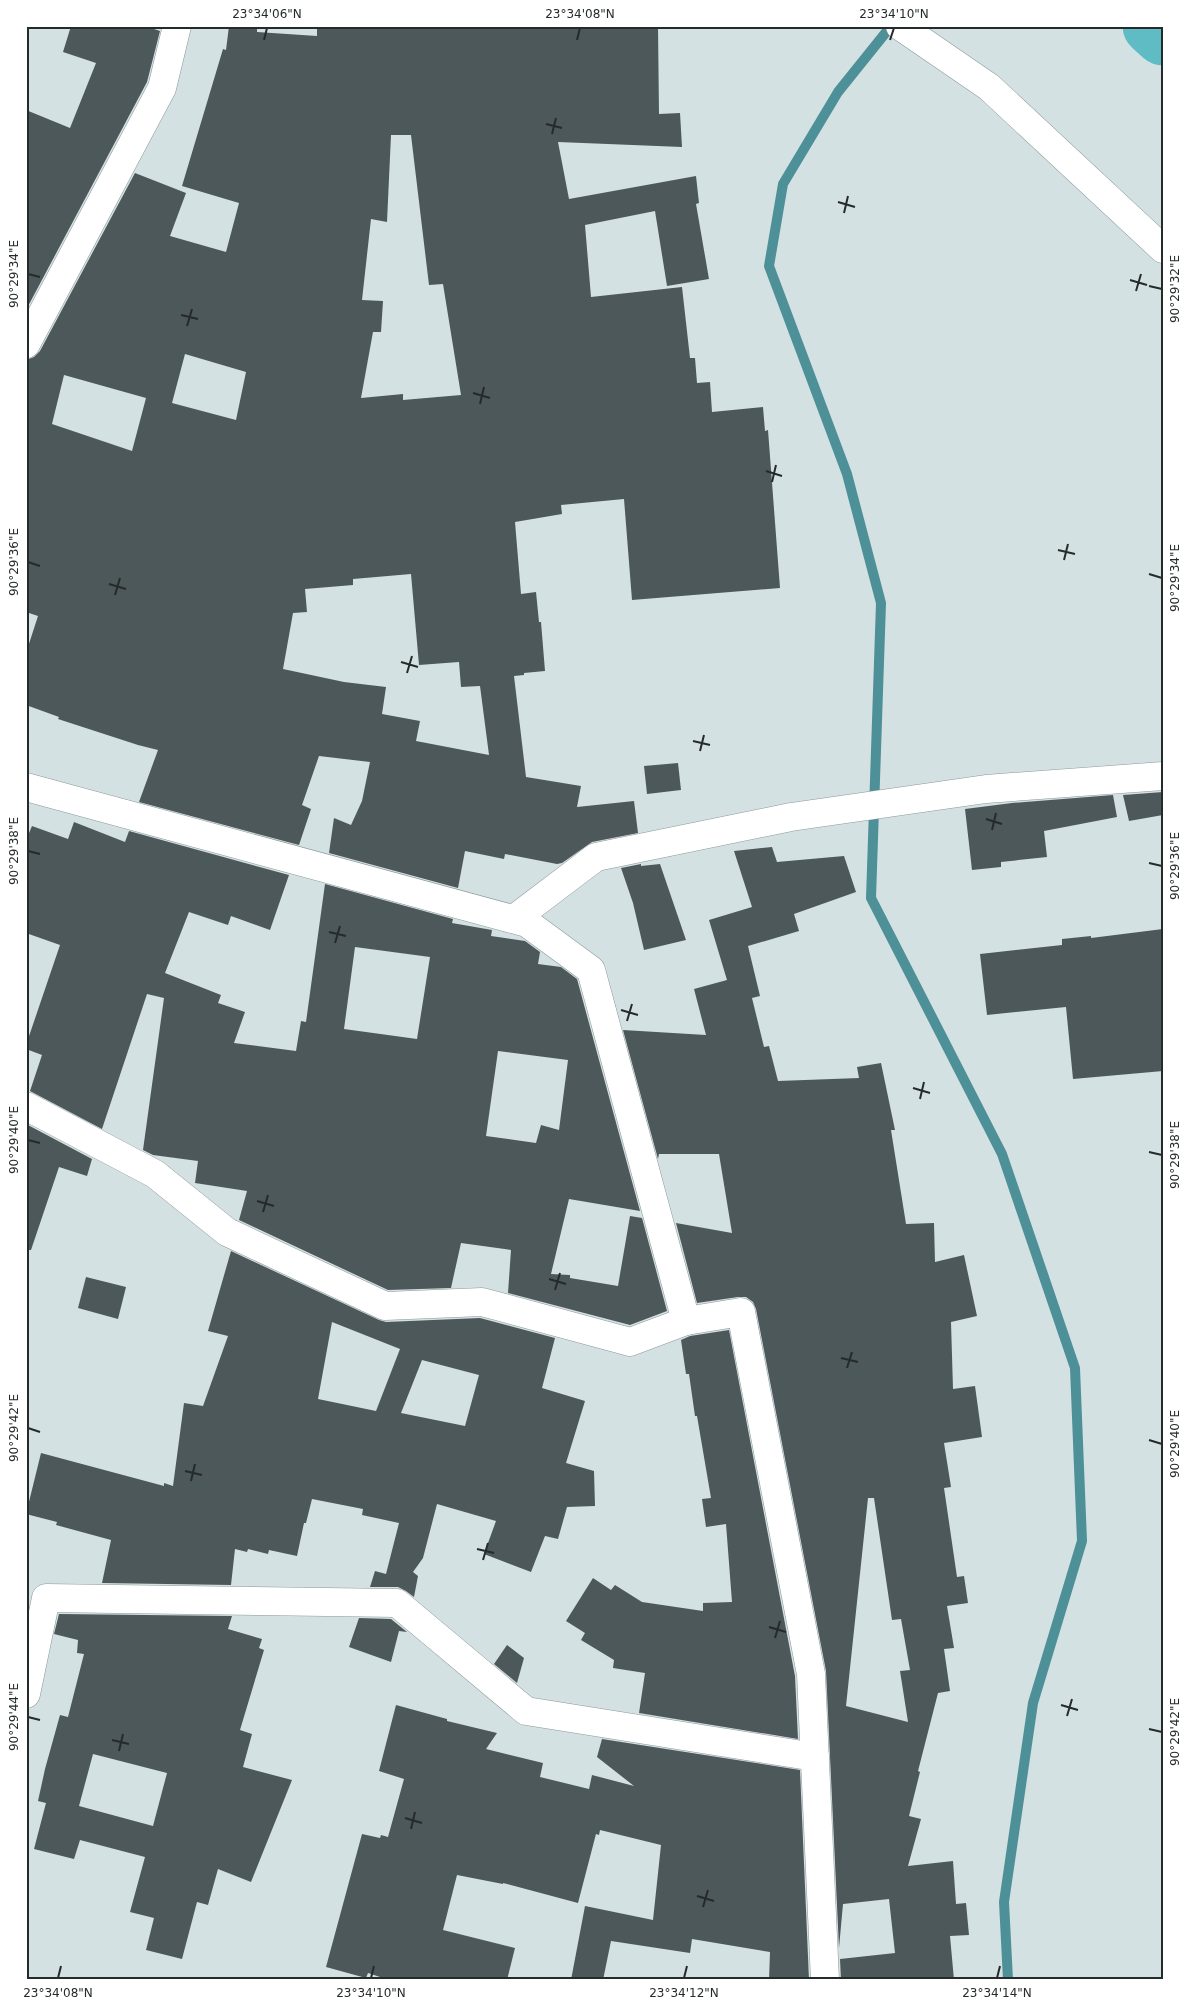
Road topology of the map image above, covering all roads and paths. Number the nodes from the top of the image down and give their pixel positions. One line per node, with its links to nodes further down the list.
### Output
1 (177, 26): 4 (street)
2 (900, 26): 3 (street)
3 (1163, 249)
4 (26, 344)
5 (1163, 776): 7 (street)
6 (26, 787): 7 (street)
7 (514, 919): 9 (street)
8 (26, 1106): 9 (street)
9 (686, 1321): 12 (street)
10 (36, 1595): 11 (street); 12 (street)
11 (26, 1694)
12 (815, 1757): 13 (street)
13 (824, 1980)

